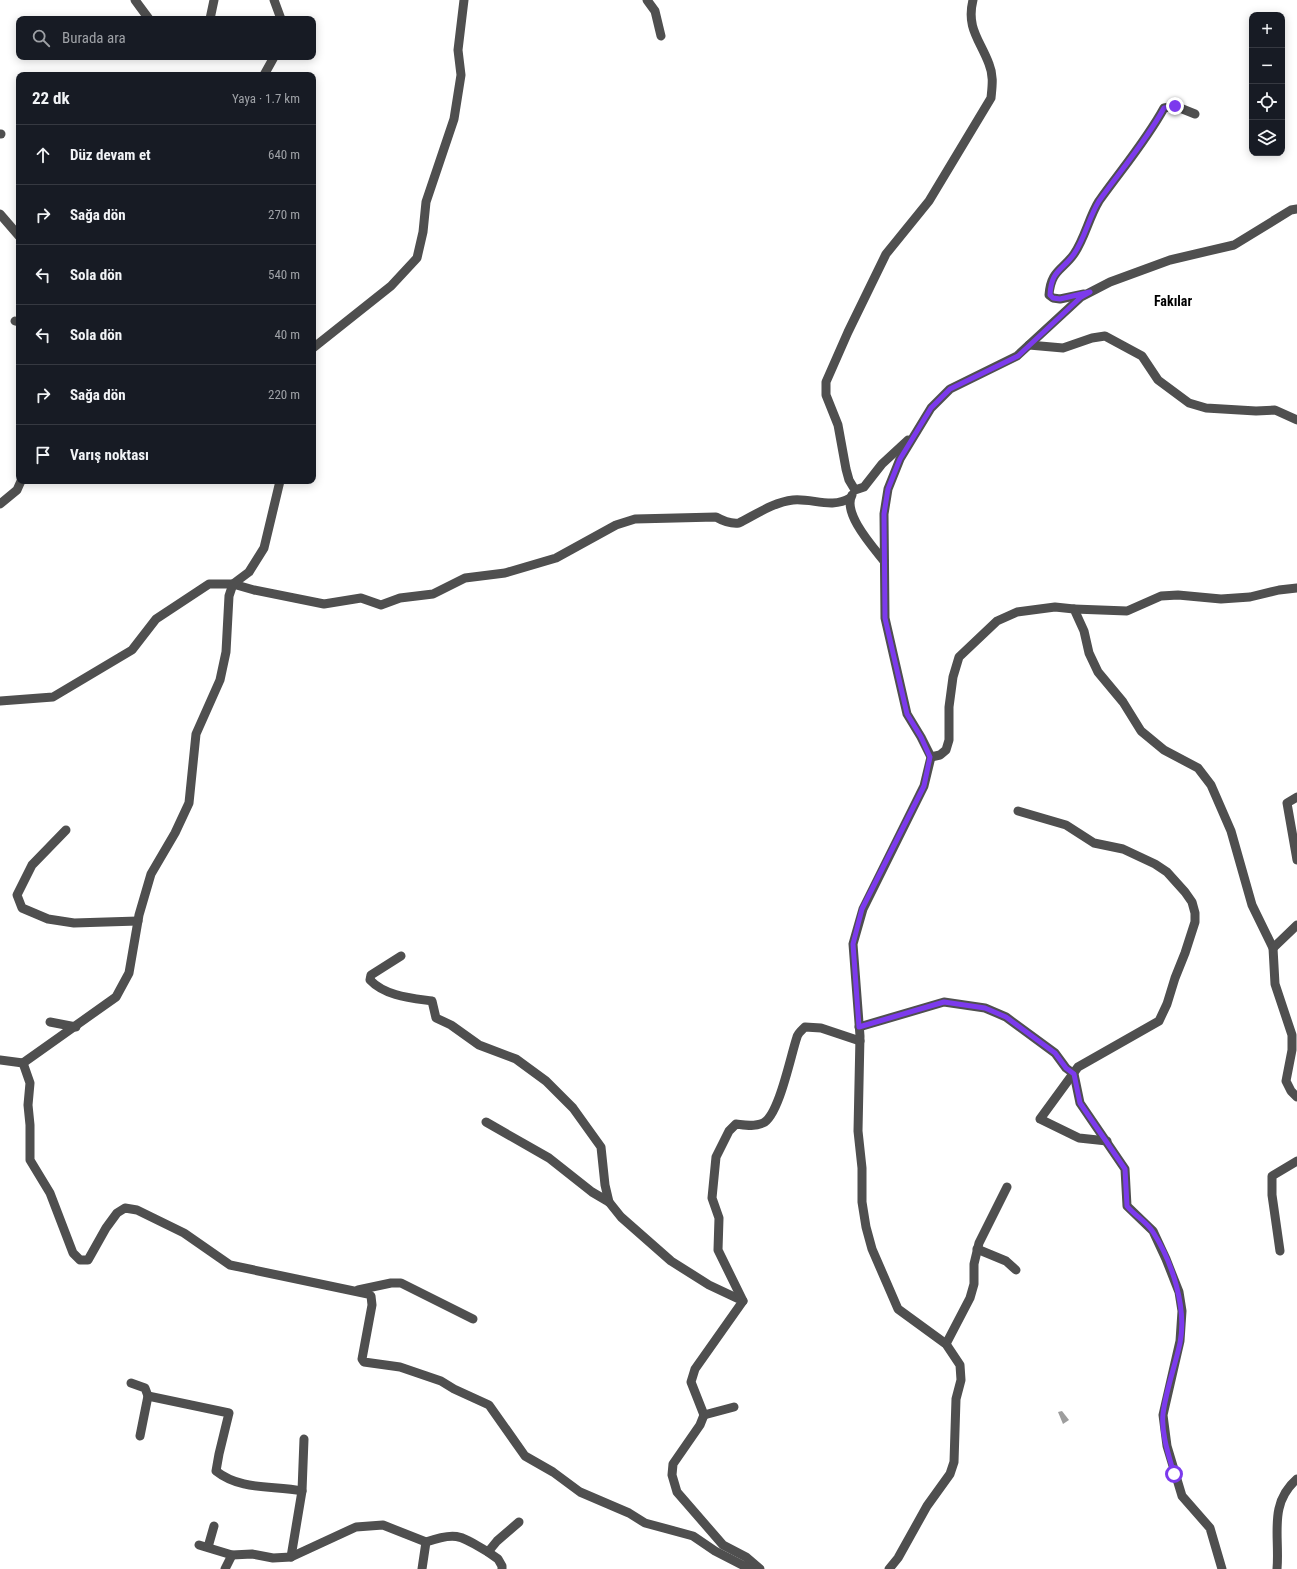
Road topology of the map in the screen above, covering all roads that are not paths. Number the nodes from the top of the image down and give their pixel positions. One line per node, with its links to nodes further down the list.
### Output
1 (135, 0): 7 (street)
2 (214, 0): 8 (street)
3 (274, 0): 9 (street)
4 (464, 0): 19 (street)
5 (647, 0): 10 (street)
6 (973, 0): 24 (street)
7 (147, 16)
8 (211, 16)
9 (280, 16)
10 (661, 36)
11 (272, 60): 12 (street)
12 (266, 72)
13 (1195, 114): 17 (street)
14 (1297, 209): 17 (street)
15 (0, 214): 16 (street)
16 (16, 233)
17 (1090, 292): 18 (street)
18 (1029, 345): 20 (street); 21 (street)
19 (316, 346)
20 (1297, 420)
21 (917, 432): 24 (street); 27 (street)
22 (20, 484): 26 (street)
23 (279, 484): 28 (street)
24 (855, 490): 25 (street)
25 (850, 498): 27 (street); 28 (street)
26 (0, 504)
27 (884, 561): 32 (street)
28 (233, 584): 31 (street); 37 (street)
29 (1297, 588): 30 (street)
30 (1074, 609): 32 (street); 39 (street)
31 (0, 701)
32 (930, 757): 45 (street)
33 (1297, 797): 36 (street)
34 (1018, 812): 49 (street)
35 (66, 830): 37 (street)
36 (1297, 860)
37 (138, 921): 44 (street)
38 (1297, 925): 39 (street)
39 (1273, 948): 43 (street)
40 (401, 956): 55 (street)
41 (1297, 1018): 43 (street)
42 (50, 1022): 44 (street)
43 (1288, 1023): 50 (street)
44 (76, 1027): 48 (street)
45 (859, 1027): 46 (street); 49 (street)
46 (860, 1041): 60 (street); 62 (street)
47 (0, 1060): 48 (street)
48 (23, 1063): 59 (street)
49 (1074, 1074): 52 (street); 52 (street)
50 (1297, 1097)
51 (486, 1122): 55 (street)
52 (1107, 1141): 83 (street)
53 (1297, 1160): 57 (street)
54 (1007, 1187): 56 (street)
55 (609, 1202): 60 (street)
56 (977, 1249): 58 (street); 62 (street)
57 (1280, 1251)
58 (1016, 1270)
59 (353, 1290): 61 (street); 80 (street)
60 (743, 1301): 66 (street)
61 (473, 1319)
62 (946, 1344): 82 (street)
63 (131, 1383): 64 (street)
64 (148, 1396): 67 (street); 70 (street)
65 (734, 1407): 66 (street)
66 (704, 1415): 81 (street)
67 (140, 1436)
68 (304, 1438): 70 (street)
69 (1297, 1479): 84 (street)
70 (302, 1491): 76 (street)
71 (519, 1522): 74 (street)
72 (214, 1526): 75 (street)
73 (426, 1542): 74 (street); 76 (street); 78 (street)
74 (488, 1552): 79 (street)
75 (232, 1556): 76 (street); 77 (street)
76 (291, 1557)
77 (225, 1569)
78 (422, 1569)
79 (502, 1569)
80 (750, 1569)
81 (760, 1569)
82 (889, 1569)
83 (1222, 1569)
84 (1277, 1569)

